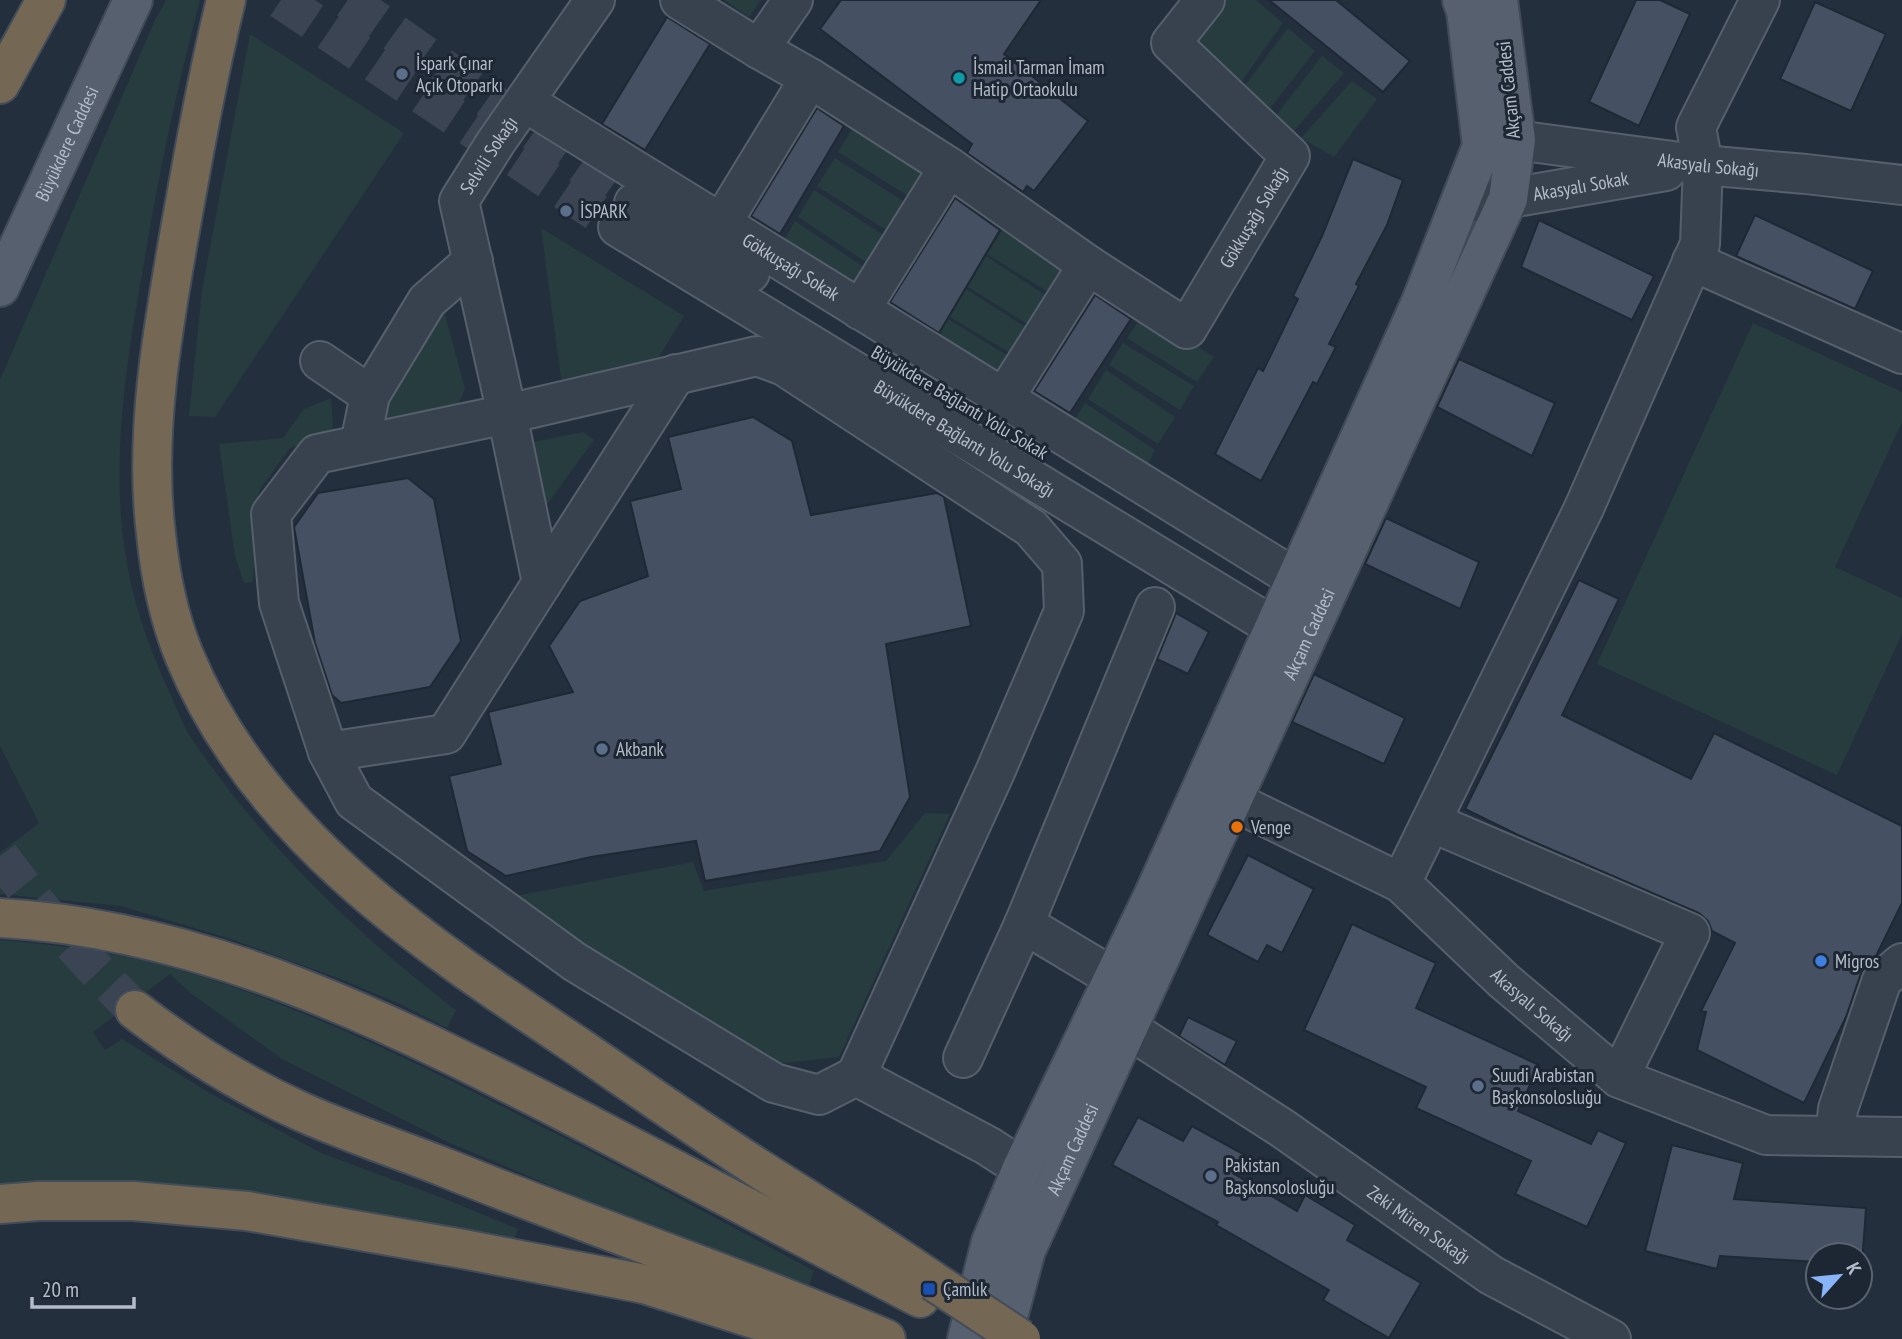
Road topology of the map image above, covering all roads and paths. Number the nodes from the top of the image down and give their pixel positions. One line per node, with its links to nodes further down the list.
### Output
1 (46, 0): 13 (highway)
2 (133, 0): 26 (main road, Büyükdere Caddesi)
3 (226, 0): 56 (highway)
4 (595, 0): 14 (street, Selvili Sokağı)
5 (680, 0): 11 (street, Gökkuşağı Sokağı)
6 (793, 0): 11 (street)
7 (1205, 0): 25 (street, Gökkuşağı Sokağı)
8 (1462, 0): 20 (main road, Akçam Caddesi)
9 (1498, 0): 15 (main road, Akçam Caddesi)
10 (1760, 0): 16 (street)
11 (759, 49): 12 (street, Gökkuşağı Sokağı)
12 (810, 78): 17 (street, Gökkuşağı Sokağı); 22 (street)
13 (0, 84)
14 (525, 102): 22 (street, Gökkuşağı Sokak); 23 (street, Selvili Sokağı)
15 (1516, 140): 16 (street, Akasyalı Sokağı); 19 (main road, Akçam Caddesi)
16 (1703, 165): 18 (street, Akasyalı Sokağı); 19 (street, Akasyalı Sokak); 24 (street)
17 (949, 167): 25 (street, Gökkuşağı Sokağı); 27 (street)
18 (1902, 185)
19 (1508, 198): 20 (street, Akasyalı Sokak); 37 (main road, Akçam Caddesi)
20 (1460, 204): 37 (main road, Akçam Caddesi)
21 (626, 215): 37 (street, Büyükdere Bağlantı Yolu Sokak)
22 (721, 224): 27 (street, Gökkuşağı Sokak)
23 (473, 261): 31 (street); 33 (street, Selvili Sokağı)
24 (1692, 261): 28 (street); 40 (street)
25 (1088, 265): 32 (street)
26 (0, 287)
27 (860, 310): 32 (street)
28 (1902, 354)
29 (320, 361): 31 (street)
30 (676, 374): 33 (street); 35 (street); 49 (street)
31 (370, 395): 34 (street)
32 (1004, 398): 37 (street)
33 (507, 414): 34 (street); 35 (street, Selvili Sokağı)
34 (360, 444): 38 (street)
35 (541, 583): 38 (street)
36 (1155, 607): 43 (street)
37 (1293, 607): 39 (main road, Akçam Caddesi); 45 (main road, Akçam Caddesi)
38 (328, 752): 49 (street)
39 (1233, 801): 41 (street, Akasyalı Sokağı); 47 (main road, Akçam Caddesi)
40 (1430, 822): 41 (street); 50 (street)
41 (1401, 883): 50 (street, Akasyalı Sokağı)
42 (0, 918): 56 (highway)
43 (1024, 924): 45 (street); 48 (street)
44 (1902, 962): 51 (street)
45 (1114, 978): 53 (main road, Akçam Caddesi)
46 (135, 1010): 58 (highway)
47 (1127, 1028): 55 (main road, Akçam Caddesi); 62 (street, Zeki Müren Sokağı)
48 (963, 1058)
49 (856, 1076): 53 (street)
50 (1619, 1078): 51 (street, Akasyalı Sokağı)
51 (1835, 1136): 52 (street, Akasyalı Sokağı)
52 (1902, 1137)
53 (1022, 1168): 55 (main road, Akçam Caddesi)
54 (0, 1204): 57 (highway)
55 (1009, 1246): 59 (main road); 60 (main road)
56 (926, 1289): 60 (highway); 61 (highway, bridge)
57 (817, 1339)
58 (886, 1339)
59 (967, 1339)
60 (1004, 1339)
61 (1021, 1339)
62 (1611, 1339)

